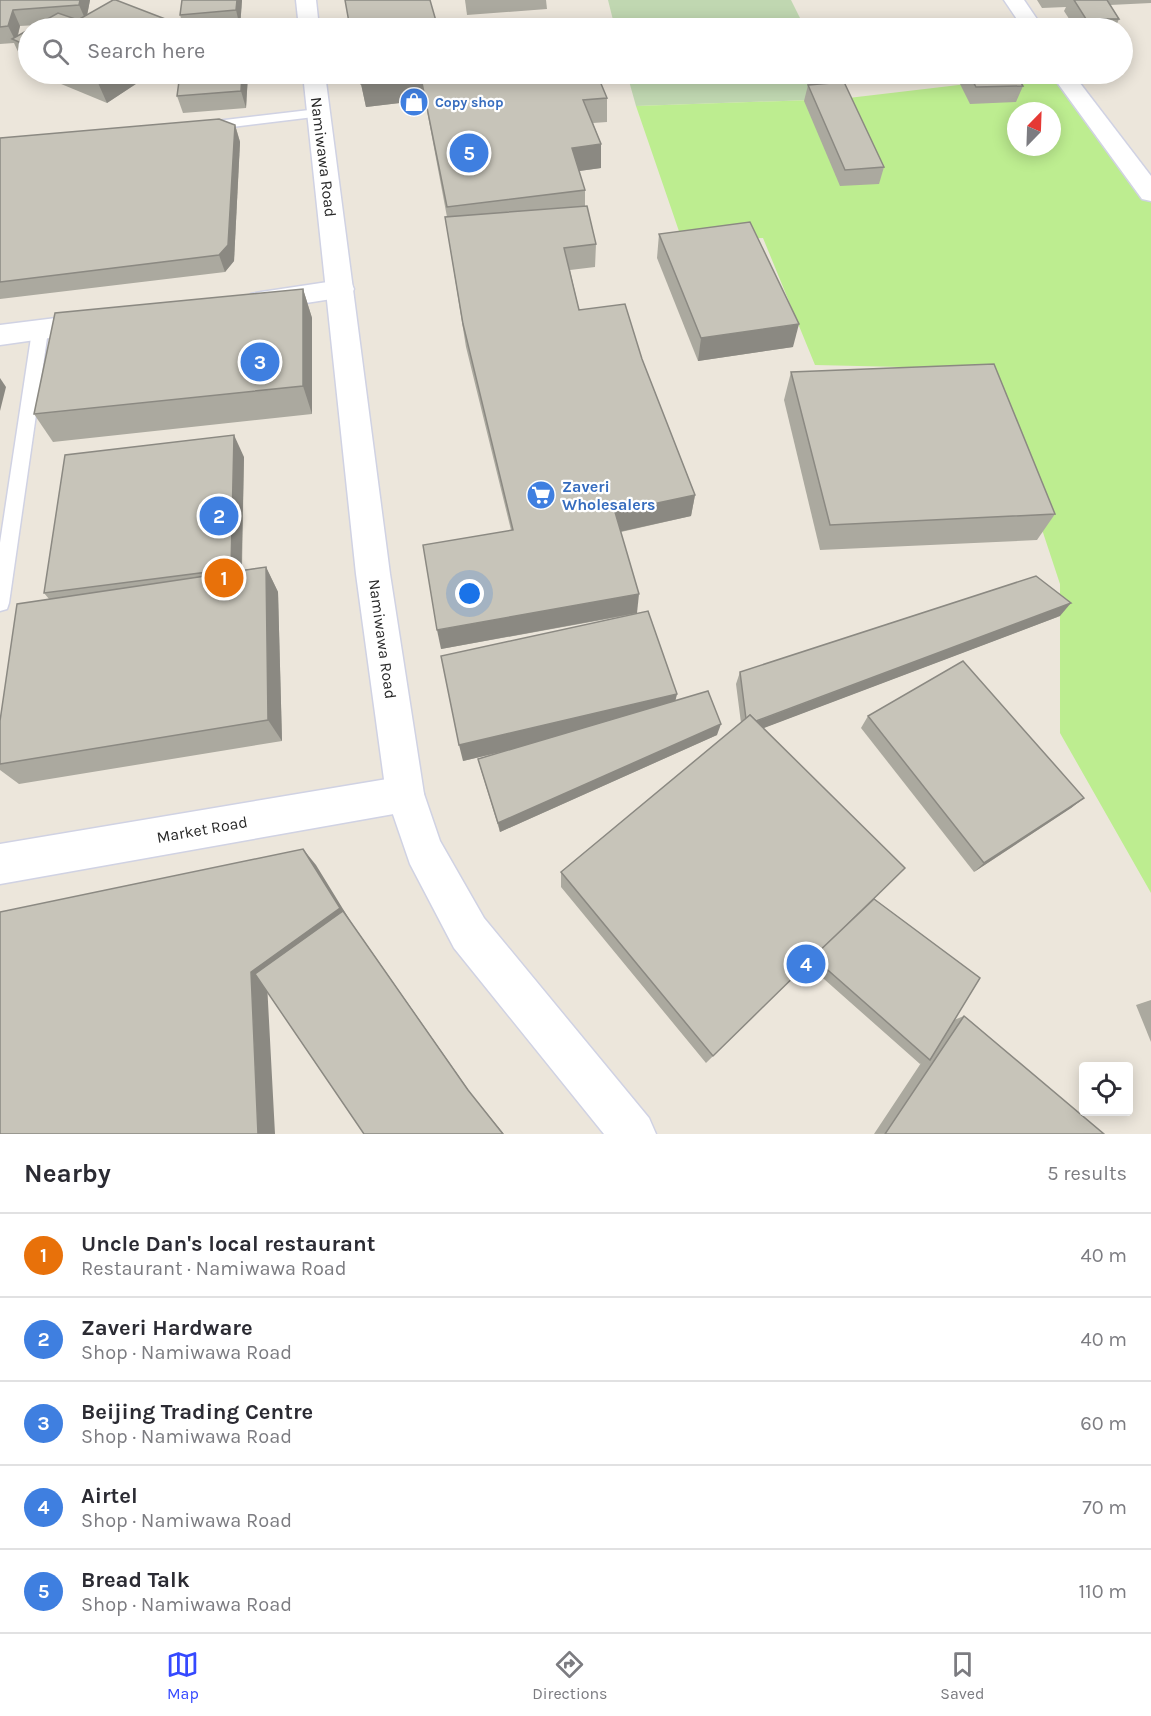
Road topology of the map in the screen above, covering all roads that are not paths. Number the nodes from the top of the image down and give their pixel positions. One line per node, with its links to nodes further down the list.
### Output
1 (306, 0): 3 (street)
2 (1014, 0): 4 (street)
3 (308, 18)
4 (1026, 18)
5 (315, 84): 7 (street, Namiwawa Road)
6 (1069, 84): 9 (street)
7 (318, 113): 8 (lane); 10 (street, Namiwawa Road)
8 (189, 129)
9 (1151, 193)
10 (341, 289): 11 (street); 16 (street, Namiwawa Road)
11 (238, 304)
12 (119, 320): 13 (street)
13 (40, 330): 14 (street); 15 (lane)
14 (0, 335)
15 (0, 603)
16 (405, 794): 17 (street, Market Road); 18 (street, Namiwawa Road)
17 (0, 864)
18 (633, 1134)

